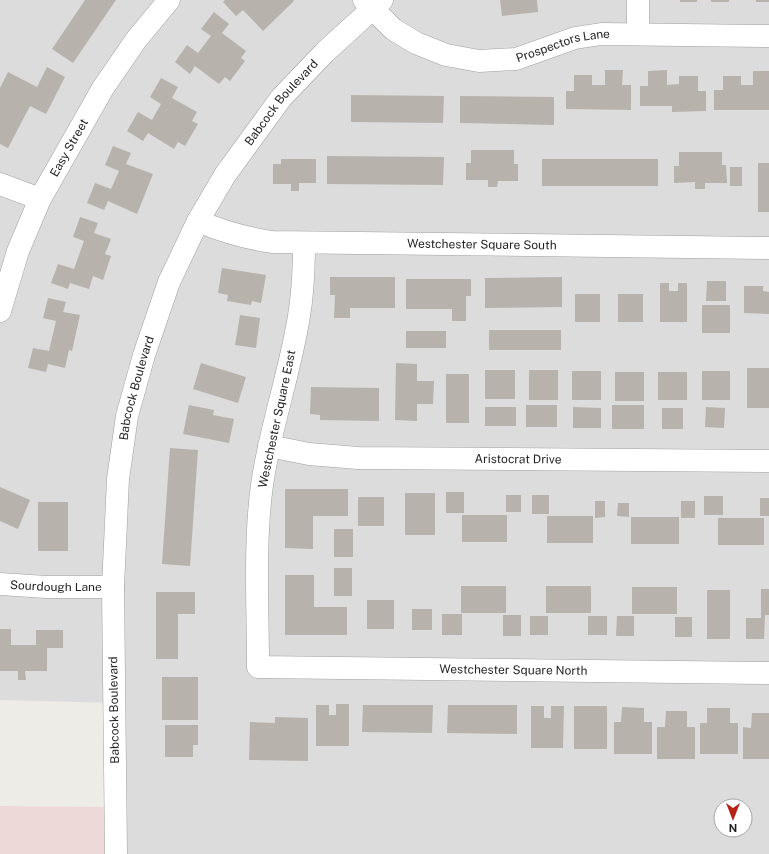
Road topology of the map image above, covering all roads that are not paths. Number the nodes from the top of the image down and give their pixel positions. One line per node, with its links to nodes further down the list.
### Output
1 (169, 0): 7 (street, Easy Street)
2 (638, 0): 4 (street)
3 (373, 3): 4 (street, Prospectors Lane); 8 (street, Babcock Boulevard)
4 (638, 34): 5 (street, Prospectors Lane)
5 (769, 36)
6 (0, 184): 7 (street)
7 (40, 199): 11 (street, Easy Street)
8 (198, 221): 9 (street, Westchester Square South); 15 (street, Babcock Boulevard)
9 (304, 243): 10 (street, Westchester Square South); 12 (street, Westchester Square East)
10 (769, 248)
11 (0, 312)
12 (269, 446): 13 (street, Aristocrat Drive); 16 (street, Westchester Square East)
13 (769, 461)
14 (0, 584): 15 (street, Sourdough Lane)
15 (113, 587): 18 (street, Babcock Boulevard)
16 (258, 667): 17 (street, Westchester Square North)
17 (769, 673)
18 (116, 854)

